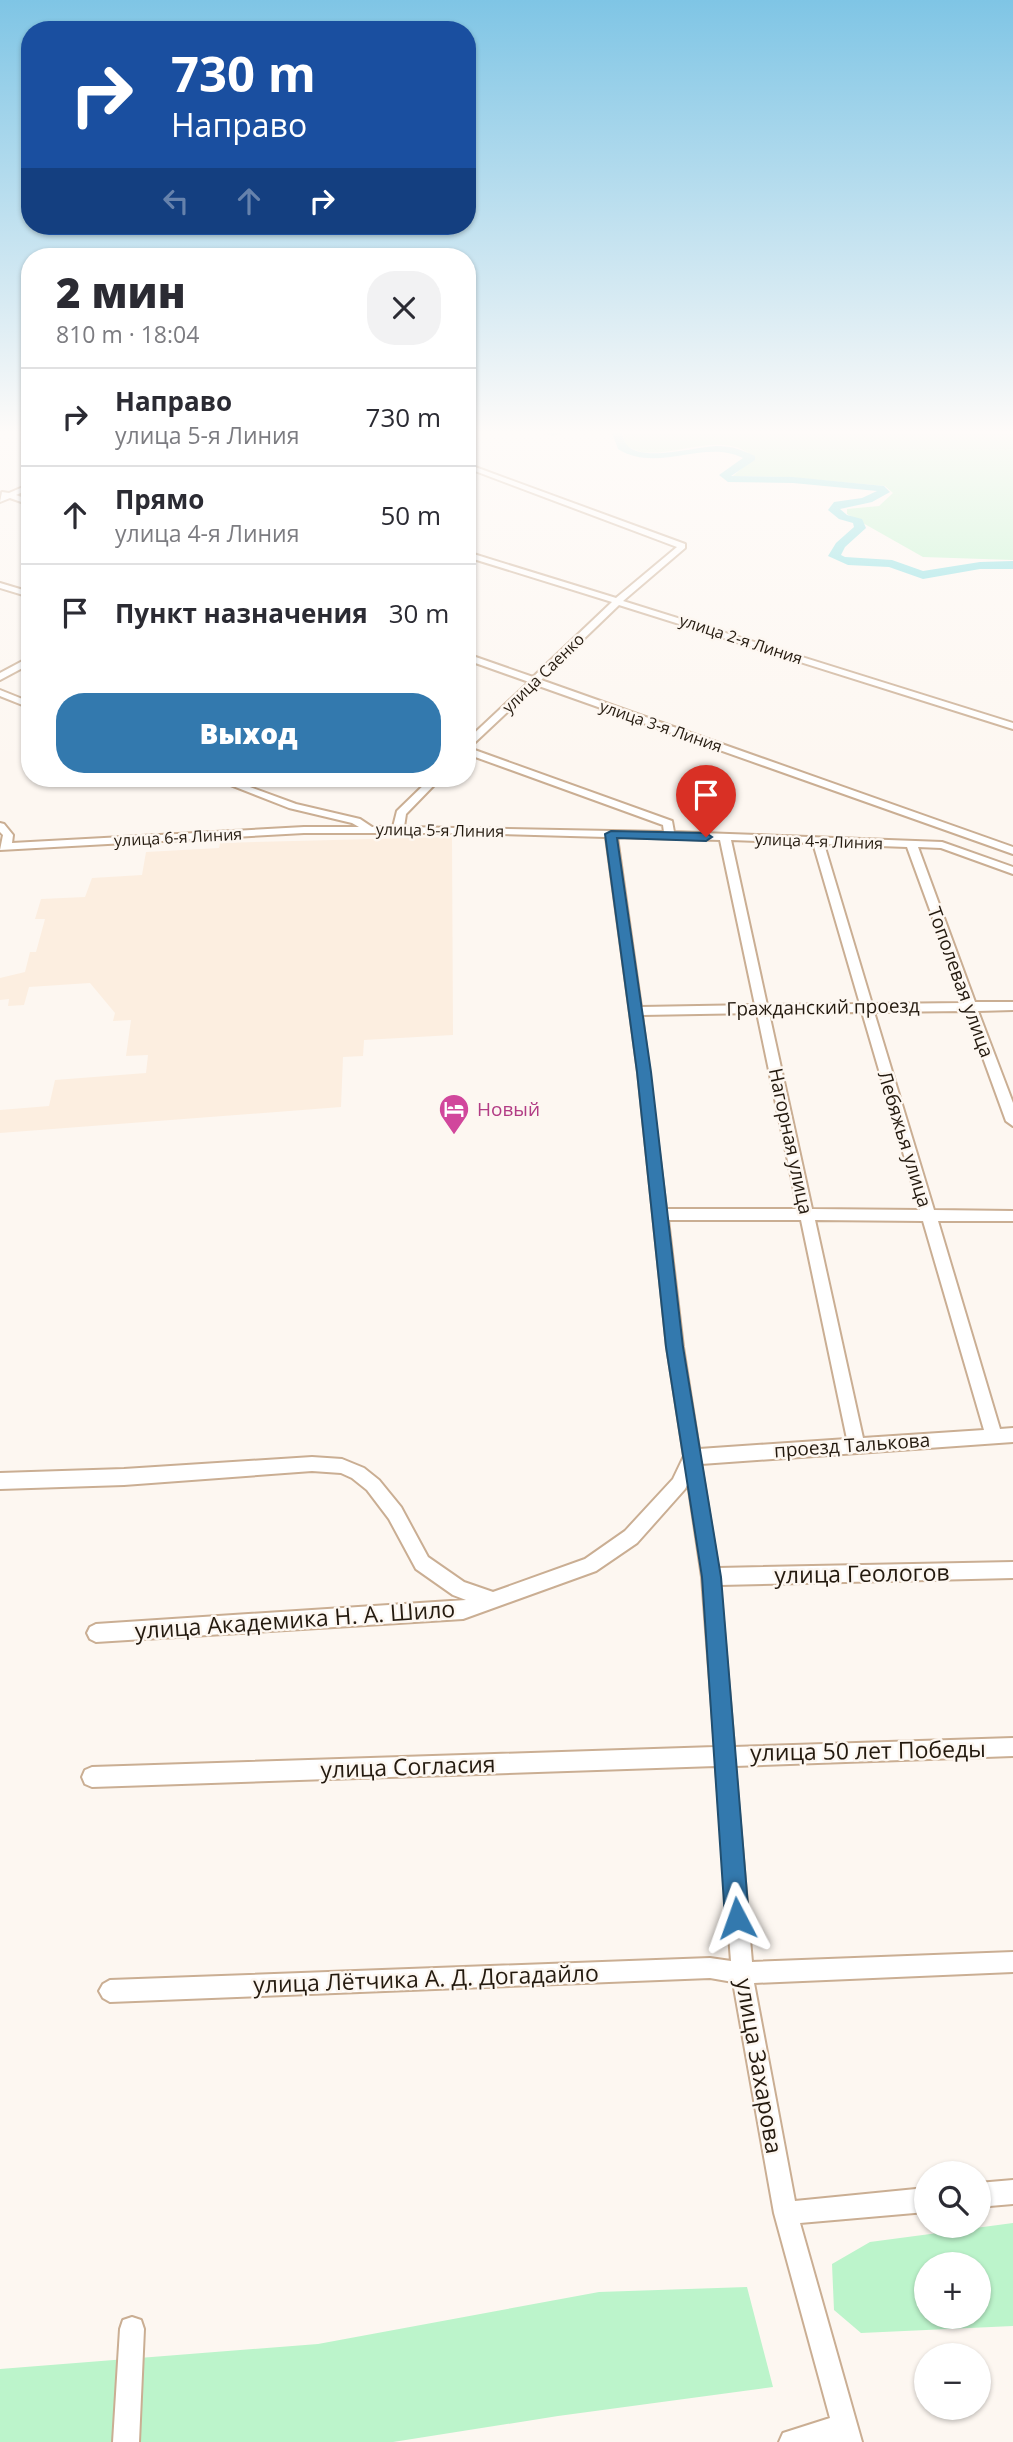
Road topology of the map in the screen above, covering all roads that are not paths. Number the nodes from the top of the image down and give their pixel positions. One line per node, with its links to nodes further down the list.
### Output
1 (677, 544): 5 (street, улица Саенко)
2 (476, 557): 5 (street, улица 2-я Линия)
3 (0, 585): 4 (street)
4 (21, 592)
5 (619, 600): 9 (street, улица Саенко); 12 (street, улица 2-я Линия)
6 (476, 660): 9 (street, улица 3-я Линия)
7 (21, 665): 8 (street)
8 (0, 677)
9 (533, 681): 13 (street, улица Саенко); 18 (street, улица 3-я Линия)
10 (0, 693): 11 (street)
11 (21, 701)
12 (1013, 726)
13 (476, 740)
14 (476, 752): 22 (street)
15 (242, 787): 19 (street, улица 5-я Линия)
16 (427, 787): 20 (street)
17 (0, 826): 27 (street, улица 6-я Линия)
18 (949, 827): 26 (street); 28 (street, улица 3-я Линия)
19 (371, 830): 20 (street, улица 5-я Линия); 27 (street, улица 6-я Линия)
20 (398, 830): 21 (street, улица 5-я Линия)
21 (611, 834): 22 (street, улица 5-я Линия); 34 (street, улица Захарова)
22 (669, 835): 23 (street, улица 4-я Линия)
23 (725, 838): 24 (street, улица 4-я Линия); 33 (street, Нагорная улица)
24 (818, 842): 25 (street, улица 4-я Линия); 31 (street, Лебяжья улица)
25 (911, 843): 26 (street, улица 4-я Линия); 30 (street, Тополевая улица)
26 (942, 845): 29 (street)
27 (4, 846)
28 (1013, 851)
29 (1013, 871)
30 (968, 1004): 31 (street, Гражданский проезд); 32 (street, Гражданский проезд); 35 (street, Тополевая улица)
31 (865, 1006): 33 (street, Гражданский проезд); 39 (street, Лебяжья улица)
32 (1013, 1006)
33 (763, 1009): 34 (street, Гражданский проезд); 37 (street, Нагорная улица)
34 (634, 1011): 36 (street, улица Захарова)
35 (1013, 1121)
36 (660, 1214): 37 (street); 43 (street, улица Захарова)
37 (807, 1215): 39 (street); 42 (street, Нагорная улица)
38 (1013, 1216): 39 (street)
39 (928, 1217): 41 (street, Лебяжья улица)
40 (1013, 1435): 41 (street, проезд Талькова)
41 (994, 1436): 42 (street, проезд Талькова)
42 (856, 1444): 43 (street, проезд Талькова)
43 (692, 1457): 46 (street, улица Захарова); 47 (street, улица Академика Н. А. Шило)
44 (0, 1481): 47 (street)
45 (1013, 1570): 46 (street, улица Геологов)
46 (711, 1577): 50 (street, улица Захарова)
47 (493, 1601): 48 (street, улица Академика Н. А. Шило)
48 (96, 1633)
49 (1013, 1747): 50 (street, улица 50 лет Победы)
50 (724, 1754): 51 (street, улица Согласия); 53 (street, улица Захарова)
51 (92, 1777)
52 (1013, 1962): 53 (street, улица Лётчика А. Д. Догадайло)
53 (742, 1973): 54 (street, улица Лётчика А. Д. Догадайло); 58 (street, улица Захарова)
54 (110, 1991)
55 (1013, 2192): 56 (street)
56 (991, 2194)
57 (914, 2201): 58 (street)
58 (786, 2213): 60 (street, улица Захарова)
59 (132, 2329): 61 (street)
60 (848, 2434): 62 (street)
61 (127, 2442)
62 (792, 2442)

